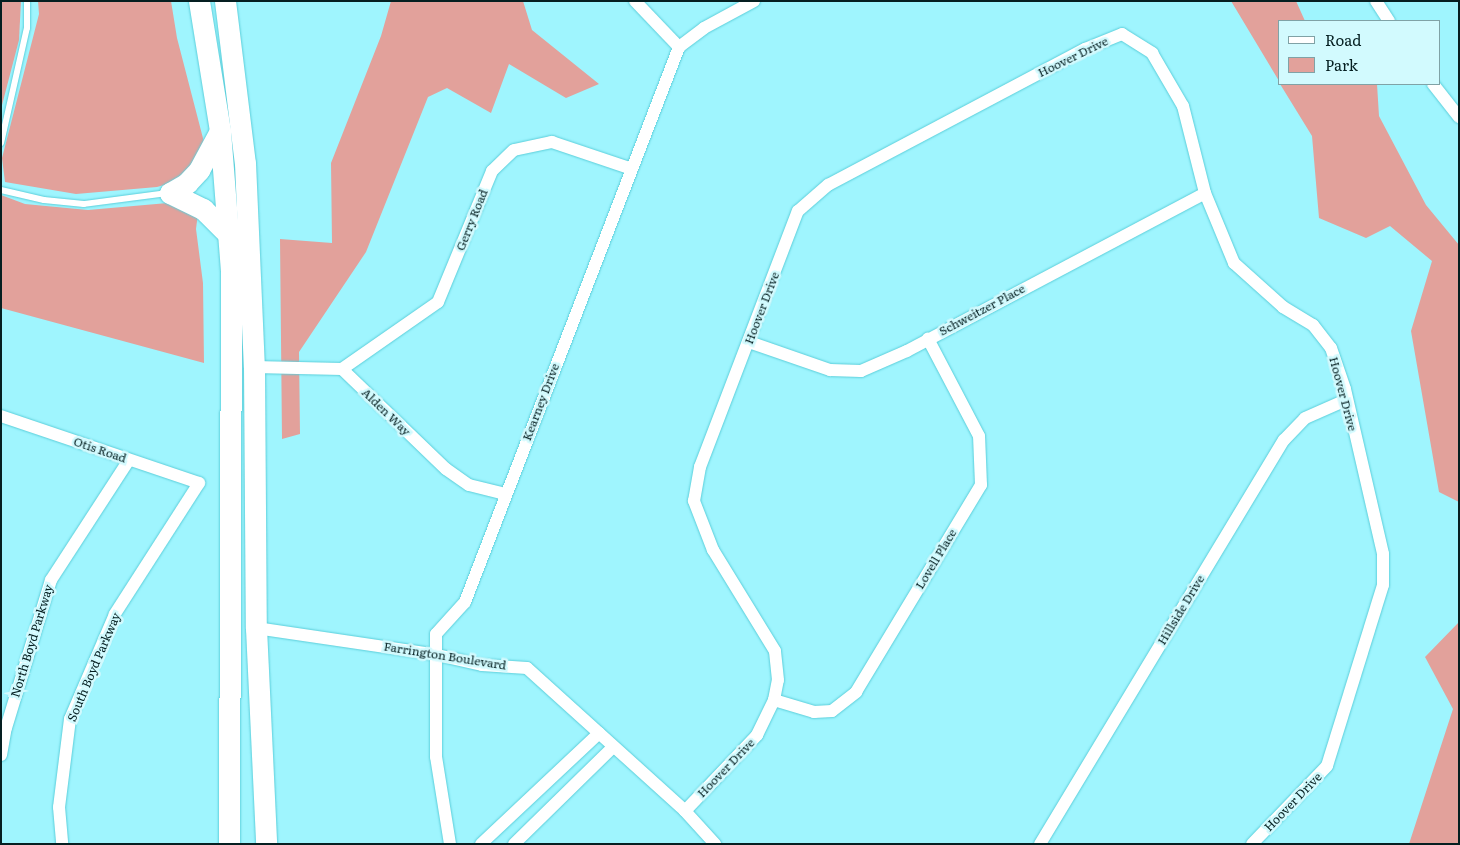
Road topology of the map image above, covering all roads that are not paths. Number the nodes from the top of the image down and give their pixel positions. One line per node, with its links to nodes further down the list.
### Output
1 (27, 1): 13 (lane)
2 (189, 1): 12 (highway)
3 (199, 1): 12 (highway)
4 (225, 1): 21 (highway)
5 (635, 1): 9 (street)
6 (754, 1): 9 (street)
7 (1376, 1): 8 (street)
8 (1388, 20)
9 (679, 47): 14 (street, Kearney Drive)
10 (1434, 85): 11 (street)
11 (1458, 113)
12 (219, 122): 16 (highway); 18 (highway)
13 (1, 144)
14 (632, 169): 22 (street, Gerry Road); 27 (street, Kearney Drive)
15 (1, 190): 16 (lane)
16 (170, 193): 18 (highway)
17 (1205, 193): 19 (street, Schweitzer Place); 20 (street, Hoover Drive); 23 (street, Hoover Drive)
18 (230, 236): 36 (highway)
19 (928, 339): 20 (street, Schweitzer Place); 30 (street, Lovell Place)
20 (749, 342): 30 (street, Hoover Drive)
21 (254, 367): 22 (street); 28 (highway)
22 (342, 369): 27 (street, Alden Way)
23 (1346, 400): 42 (street, Hillside Drive); 43 (street, Hoover Drive)
24 (1, 416): 25 (street, Otis Road)
25 (129, 460): 26 (street, Otis Road); 33 (street, North Boyd Parkway)
26 (199, 483): 35 (street, South Boyd Parkway)
27 (506, 494): 29 (street, Kearney Drive)
28 (256, 628): 29 (street, Farrington Boulevard); 37 (highway)
29 (433, 654): 31 (street, Farrington Boulevard); 38 (street, Kearney Drive)
30 (774, 700): 34 (street, Hoover Drive)
31 (599, 733): 32 (street, Farrington Boulevard); 39 (street)
32 (613, 747): 34 (street, Farrington Boulevard); 40 (street)
33 (1, 754)
34 (685, 811): 41 (street, Farrington Boulevard)
35 (62, 844)
36 (229, 844)
37 (266, 844)
38 (450, 844)
39 (481, 844)
40 (514, 844)
41 (715, 844)
42 (1040, 844)
43 (1252, 844)

